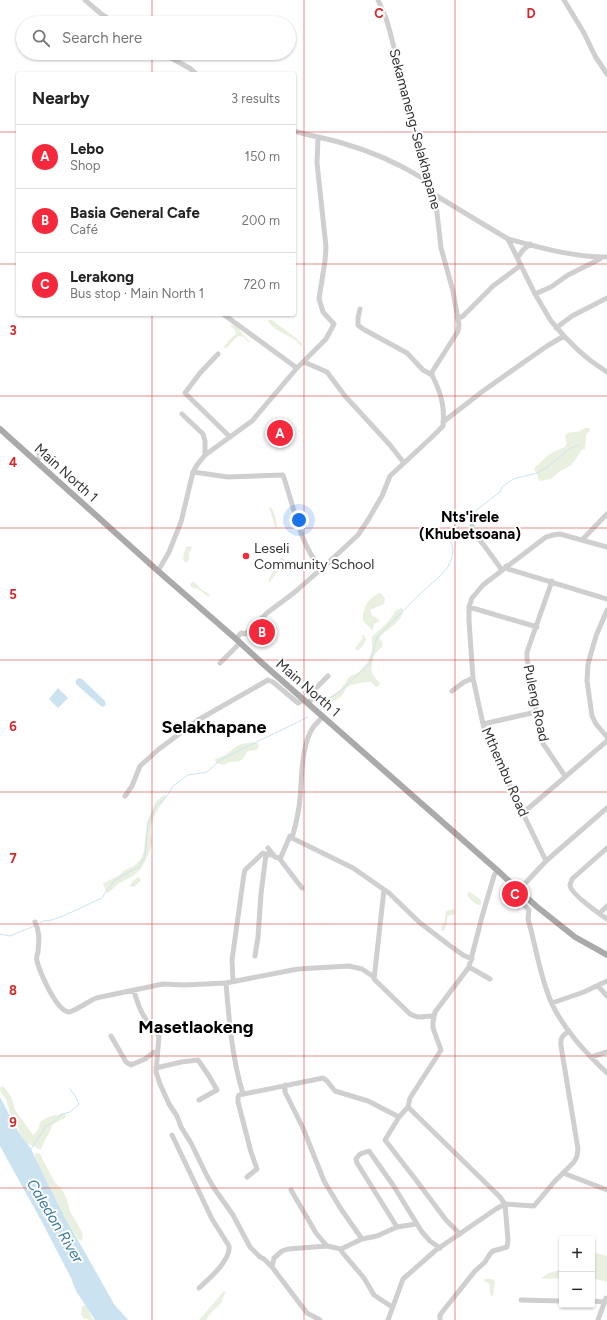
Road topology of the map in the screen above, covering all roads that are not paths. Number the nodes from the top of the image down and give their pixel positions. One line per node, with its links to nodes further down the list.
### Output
1 (85, 0): 4 (street)
2 (378, 0): 10 (street, Sekamaneng-Selakhapane)
3 (564, 0): 7 (street)
4 (104, 16)
5 (174, 60): 6 (street)
6 (193, 72)
7 (607, 74)
8 (296, 132): 9 (street)
9 (318, 138): 10 (street); 26 (street)
10 (425, 177): 11 (street, Sekamaneng-Selakhapane)
11 (436, 195): 12 (street); 22 (street, Sekamaneng-Selakhapane)
12 (508, 238): 13 (street); 14 (street)
13 (530, 244): 14 (street); 15 (street)
14 (518, 257): 17 (street)
15 (600, 257): 16 (street); 18 (street)
16 (607, 257)
17 (521, 265): 18 (street); 22 (street)
18 (535, 294): 23 (street)
19 (607, 298): 23 (street)
20 (360, 309): 29 (street)
21 (226, 316): 27 (street)
22 (457, 316): 29 (street, Sekamaneng-Selakhapane)
23 (556, 328): 24 (street)
24 (564, 336): 28 (street); 31 (street)
25 (218, 354): 33 (street)
26 (304, 362): 27 (street); 37 (street)
27 (297, 368): 33 (street)
28 (607, 372)
29 (432, 375): 31 (street)
30 (182, 414): 35 (street)
31 (443, 422): 37 (street)
32 (0, 429): 36 (main road, Main North 1)
33 (230, 437): 35 (street)
34 (40, 452): 36 (street)
35 (205, 455): 38 (street)
36 (36, 462): 45 (main road, Main North 1)
37 (404, 463): 44 (street)
38 (193, 472): 44 (street); 45 (street)
39 (607, 514): 41 (street)
40 (472, 526): 43 (street)
41 (582, 540): 42 (street); 43 (street)
42 (607, 547)
43 (504, 568): 46 (street); 48 (street)
44 (321, 569): 51 (street)
45 (158, 571): 51 (main road, Main North 1)
46 (552, 581): 47 (street); 50 (street, Puleng Road)
47 (607, 599)
48 (469, 607): 50 (street); 54 (street, Mthembu Road)
49 (607, 610): 60 (street)
50 (537, 627): 57 (street, Puleng Road)
51 (238, 641): 52 (street); 56 (main road, Main North 1)
52 (220, 663)
53 (328, 676): 56 (street)
54 (473, 678): 55 (street); 59 (street, Mthembu Road)
55 (452, 691)
56 (305, 702): 58 (main road, Main North 1); 63 (street)
57 (536, 712): 59 (street); 62 (street, Puleng Road)
58 (322, 717): 66 (street); 73 (main road, Main North 1)
59 (483, 724): 65 (street, Mthembu Road)
60 (607, 737)
61 (607, 741): 62 (street)
62 (565, 776): 65 (street)
63 (125, 796)
64 (607, 808): 72 (street)
65 (523, 813): 72 (street, Mthembu Road)
66 (292, 838): 71 (street); 75 (street)
67 (268, 848): 70 (street)
68 (607, 848): 81 (street)
69 (266, 854): 70 (street); 85 (street); 91 (street)
70 (273, 854): 71 (street)
71 (279, 858): 74 (street)
72 (546, 861): 76 (street)
73 (497, 870): 76 (main road, Main North 1); 86 (street)
74 (302, 888)
75 (384, 890): 86 (street); 88 (street)
76 (519, 890): 78 (main road, Main North 1)
77 (520, 901): 80 (street)
78 (531, 901): 80 (street); 84 (main road, Main North 1)
79 (607, 906): 81 (street)
80 (526, 908): 96 (street)
81 (600, 913): 82 (street)
82 (607, 919)
83 (36, 924): 94 (street)
84 (607, 955)
85 (255, 956)
86 (472, 959): 87 (street)
87 (469, 967): 89 (street); 97 (street)
88 (374, 977): 91 (street); 97 (street)
89 (490, 979)
90 (607, 980): 93 (street)
91 (233, 981): 92 (street)
92 (226, 983): 94 (street); 106 (street)
93 (598, 986): 95 (street); 96 (street)
94 (134, 990): 101 (street)
95 (607, 996)
96 (552, 1003): 98 (street)
97 (434, 1016): 108 (street)
98 (569, 1031): 102 (street); 111 (street)
99 (111, 1036): 101 (street)
100 (607, 1052): 102 (street)
101 (157, 1053): 103 (street)
102 (591, 1057): 104 (street)
103 (156, 1068): 107 (street); 123 (street)
104 (607, 1073)
105 (285, 1085): 106 (street); 109 (street); 119 (street)
106 (243, 1094): 112 (street)
107 (199, 1100)
108 (408, 1108): 109 (street); 115 (street)
109 (399, 1117): 118 (street)
110 (172, 1136): 124 (street)
111 (563, 1173): 114 (street); 115 (street)
112 (247, 1177)
113 (291, 1190): 120 (street)
114 (607, 1190)
115 (505, 1204): 118 (street); 132 (street)
116 (416, 1224): 117 (street); 117 (street); 121 (street)
117 (398, 1228): 119 (street)
118 (460, 1234): 121 (street)
119 (362, 1239): 122 (street)
120 (327, 1246): 122 (street); 123 (street)
121 (440, 1248): 129 (street)
122 (341, 1249): 129 (street)
123 (272, 1267): 130 (street)
124 (199, 1288)
125 (521, 1300): 127 (street)
126 (606, 1300): 128 (street); 133 (street)
127 (559, 1301)
128 (595, 1301)
129 (392, 1307): 131 (street)
130 (320, 1320)
131 (388, 1320)
132 (440, 1320)
133 (598, 1320)

